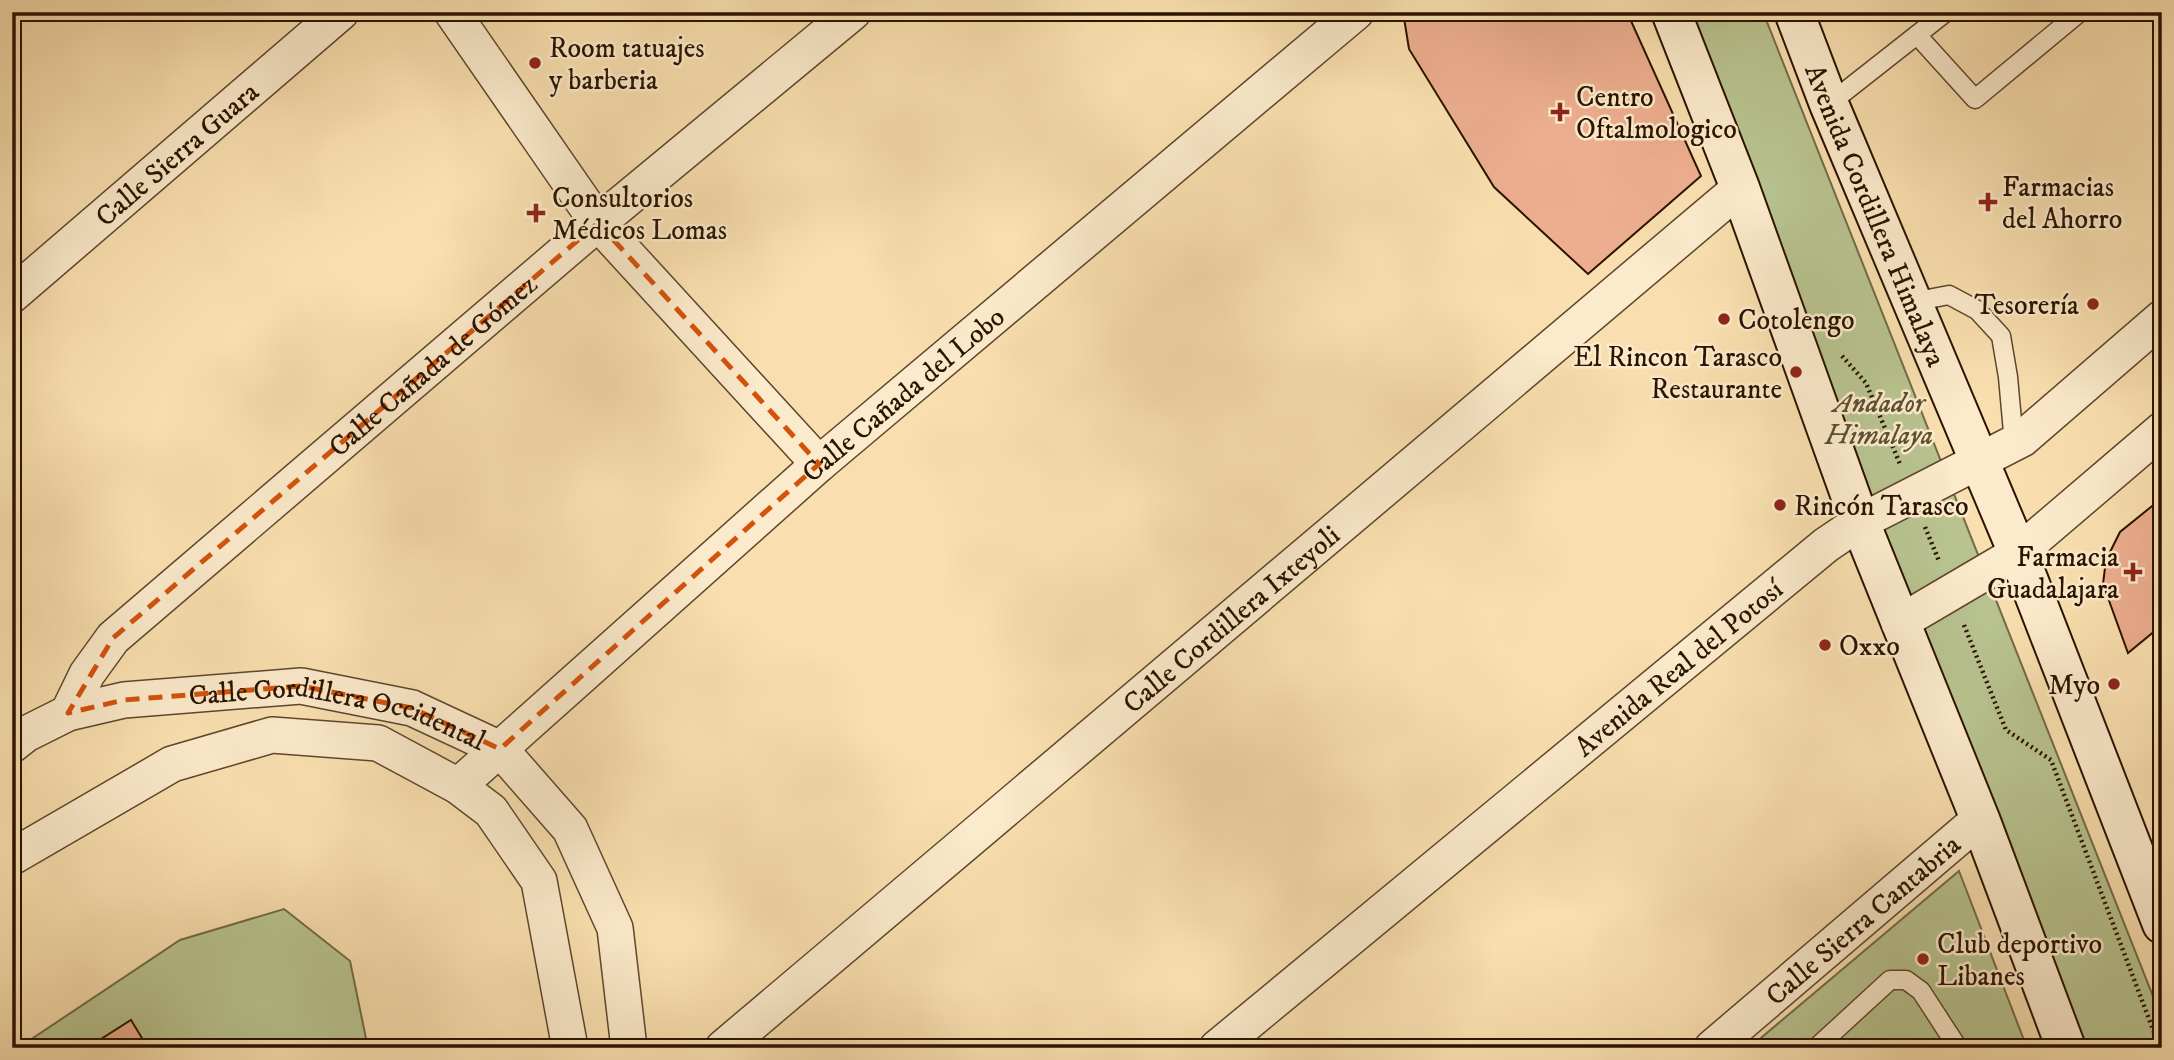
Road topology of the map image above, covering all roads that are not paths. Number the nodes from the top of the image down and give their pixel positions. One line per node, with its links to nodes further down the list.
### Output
1 (341, 12): 13 (street, Calle Sierra Guara)
2 (452, 12): 12 (street)
3 (853, 12): 12 (street, Calle Cañada de Gómez)
4 (1356, 12): 19 (street, Calle Cañada del Lobo)
5 (1671, 12): 11 (main road)
6 (1794, 12): 10 (main road, Avenida Cordillera Himalaya)
7 (1947, 12): 9 (lane)
8 (2080, 12): 9 (lane)
9 (1917, 35): 10 (lane)
10 (1829, 104): 14 (main road, Avenida Cordillera Himalaya)
11 (1740, 188): 20 (main road); 33 (street, Calle Cordillera Ixteyoli)
12 (598, 223): 19 (street); 23 (street, Calle Cañada de Gómez)
13 (12, 295)
14 (1912, 302): 17 (lane); 18 (main road, Avenida Cordillera Himalaya)
15 (2162, 318): 17 (street, Avenida Real del Potosí)
16 (2162, 430): 21 (street)
17 (2014, 443): 18 (street, Avenida Real del Potosí)
18 (1979, 462): 20 (street, Avenida Real del Potosí); 21 (main road, Avenida Cordillera Himalaya)
19 (819, 464): 25 (street, Calle Cañada del Lobo)
20 (1860, 523): 22 (main road); 34 (street, Avenida Real del Potosí)
21 (2018, 553): 22 (street); 29 (main road, Avenida Cordillera Himalaya)
22 (1899, 623): 27 (main road)
23 (68, 713): 24 (street, Calle Cordillera Occidental); 25 (street, Calle Cordillera Occidental)
24 (12, 745)
25 (500, 748): 26 (street, Calle Cañada del Lobo); 32 (street, Calle Cordillera Occidental)
26 (458, 786): 28 (street, Calle Cordillera Occidental); 31 (street, Calle Cordillera Occidental)
27 (1980, 819): 35 (street, Calle Sierra Cantabria); 38 (main road)
28 (12, 857)
29 (2153, 870): 30 (main road, Avenida Cordillera Himalaya)
30 (2162, 924)
31 (570, 1048)
32 (629, 1048)
33 (723, 1048)
34 (1217, 1048)
35 (1712, 1048)
36 (1816, 1048): 37 (lane)
37 (1958, 1048)
38 (2066, 1048)

